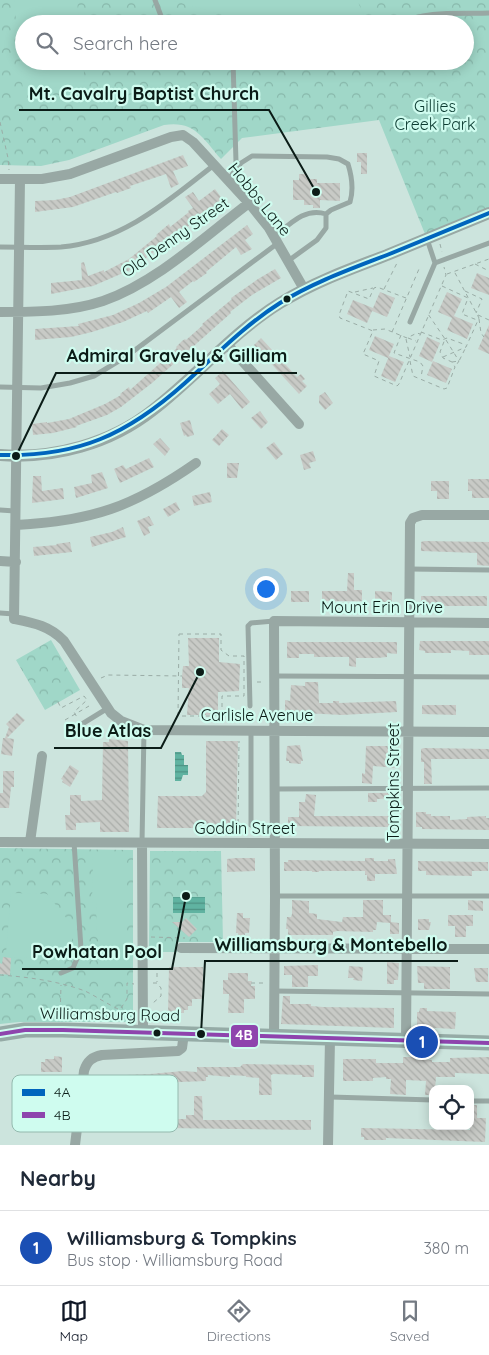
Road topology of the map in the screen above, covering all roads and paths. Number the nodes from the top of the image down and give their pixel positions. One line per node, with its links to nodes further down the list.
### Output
1 (155, 0): 3 (lane)
2 (489, 13): 4 (lane)
3 (161, 15)
4 (430, 15)
5 (232, 70): 9 (lane)
6 (0, 122): 8 (path)
7 (214, 165): 9 (street, Hobbs Lane); 11 (street, Hobbs Lane); 19 (lane)
8 (9, 167)
9 (230, 178): 12 (street, Hobbs Lane); 14 (lane)
10 (0, 179): 11 (street)
11 (20, 179): 19 (street)
12 (249, 203): 15 (street, Hobbs Lane); 40 (street, Old Denny Street)
13 (489, 213): 16 (street)
14 (326, 214): 15 (lane); 23 (lane)
15 (276, 240): 23 (street, Hobbs Lane); 64 (lane)
16 (433, 242): 20 (path); 24 (lane); 33 (street)
17 (489, 243): 24 (lane)
18 (0, 247): 19 (lane)
19 (19, 247): 40 (street)
20 (443, 256)
21 (399, 259): 34 (path)
22 (489, 259): 25 (path)
23 (288, 261): 33 (street, Hobbs Lane)
24 (435, 264): 45 (lane)
25 (474, 264): 28 (path); 29 (path)
26 (443, 266): 30 (path)
27 (419, 269): 37 (path)
28 (454, 271): 30 (path); 35 (path)
29 (489, 271)
30 (446, 275): 31 (path)
31 (441, 286): 38 (path); 41 (path)
32 (374, 288): 34 (path); 36 (path); 36 (path)
33 (304, 289): 54 (street)
34 (384, 289): 37 (path)
35 (464, 291): 38 (path); 42 (path)
36 (354, 293): 46 (path)
37 (406, 298): 47 (path)
38 (468, 298): 42 (path); 43 (path)
39 (0, 312): 40 (street, Old Denny Street)
40 (18, 312): 64 (street)
41 (428, 314): 48 (path); 52 (path)
42 (476, 314): 43 (path); 44 (path)
43 (478, 320): 51 (path); 55 (path)
44 (489, 320)
45 (410, 322)
46 (373, 331): 47 (path); 58 (path)
47 (392, 332): 49 (path)
48 (420, 333): 50 (path); 52 (path); 53 (path)
49 (401, 335): 50 (path); 58 (path)
50 (407, 337): 53 (path); 58 (path)
51 (484, 337)
52 (445, 339): 55 (path); 56 (path); 57 (path)
53 (417, 342): 58 (path)
54 (227, 344): 65 (street); 67 (street)
55 (467, 346): 56 (path); 59 (path)
56 (454, 352): 57 (path); 59 (path)
57 (442, 357): 60 (path)
58 (410, 359): 62 (path); 62 (path)
59 (460, 361): 60 (path); 61 (path)
60 (452, 362): 61 (path)
61 (455, 367): 62 (path)
62 (420, 379)
63 (0, 387): 64 (lane)
64 (17, 388): 67 (street)
65 (299, 424)
66 (0, 455): 67 (street)
67 (16, 456): 70 (street)
68 (196, 463): 72 (street)
69 (0, 510): 70 (lane)
70 (16, 511): 72 (street)
71 (489, 515): 75 (street, Tompkins Street)
72 (16, 525): 74 (street)
73 (0, 561): 74 (street)
74 (16, 562): 78 (street)
75 (408, 569): 76 (lane); 80 (street, Tompkins Street)
76 (489, 570)
77 (0, 613): 78 (lane)
78 (14, 617): 95 (street, Carlisle Avenue)
79 (274, 621): 80 (street, Mount Erin Drive); 84 (street); 94 (lane)
80 (408, 623): 81 (street, Mount Erin Drive); 86 (street, Tompkins Street)
81 (489, 623)
82 (178, 676): 82 (path); 83 (path); 87 (path)
83 (182, 676)
84 (274, 676): 86 (lane); 100 (street)
85 (489, 677): 86 (lane)
86 (408, 678): 102 (street, Tompkins Street)
87 (96, 680)
88 (254, 682): 89 (path)
89 (265, 682)
90 (92, 699): 91 (path)
91 (87, 700): 92 (path); 96 (path)
92 (58, 702)
93 (89, 706): 96 (path)
94 (250, 706)
95 (108, 708): 98 (street, Carlisle Avenue); 101 (lane)
96 (75, 715): 97 (path)
97 (65, 720)
98 (144, 730): 99 (street, Carlisle Avenue); 114 (lane)
99 (251, 730): 100 (street, Carlisle Avenue); 109 (lane)
100 (274, 730): 102 (street, Carlisle Avenue); 108 (street)
101 (69, 732)
102 (408, 732): 103 (street, Carlisle Avenue); 106 (street, Tompkins Street)
103 (489, 732)
104 (239, 737): 110 (path)
105 (42, 756): 112 (street)
106 (407, 788): 107 (lane); 108 (lane); 116 (street, Tompkins Street)
107 (489, 788)
108 (275, 789): 115 (street)
109 (251, 825)
110 (238, 831)
111 (0, 842): 112 (street, Goddin Street)
112 (30, 842): 113 (street, Goddin Street)
113 (74, 842): 114 (street, Goddin Street); 128 (lane)
114 (142, 843): 115 (street, Goddin Street); 142 (street)
115 (275, 843): 116 (street, Goddin Street); 118 (street)
116 (407, 844): 117 (street, Goddin Street); 119 (street, Tompkins Street)
117 (489, 844)
118 (275, 896): 119 (lane); 124 (street)
119 (407, 896): 120 (lane); 125 (street, Tompkins Street)
120 (489, 896)
121 (148, 937): 122 (path)
122 (186, 938)
123 (181, 948): 124 (street)
124 (274, 948): 125 (street); 135 (street)
125 (407, 948): 126 (street); 136 (street, Tompkins Street)
126 (489, 949)
127 (152, 969): 131 (path)
128 (61, 972)
129 (0, 975): 133 (path)
130 (153, 983): 131 (path)
131 (156, 983): 138 (path)
132 (251, 983): 135 (path)
133 (61, 984): 139 (path); 141 (path)
134 (136, 984): 139 (path)
135 (271, 987): 136 (lane); 145 (street)
136 (406, 994): 137 (lane); 147 (street, Tompkins Street)
137 (489, 994)
138 (153, 1004)
139 (120, 1009): 140 (path)
140 (132, 1014)
141 (60, 1016)
142 (143, 1031): 143 (main road, Williamsburg Road); 144 (main road, Williamsburg Road)
143 (184, 1033): 145 (main road, Williamsburg Road); 149 (street)
144 (0, 1034)
145 (274, 1037): 146 (main road, Williamsburg Road)
146 (330, 1039): 147 (main road, Williamsburg Road); 150 (street)
147 (406, 1041): 148 (main road, Williamsburg Road)
148 (489, 1043)
149 (83, 1075)
150 (330, 1098): 151 (lane); 156 (street)
151 (429, 1100)
152 (474, 1101): 153 (lane)
153 (489, 1101)
154 (77, 1132): 155 (street)
155 (75, 1145)
156 (328, 1145)

